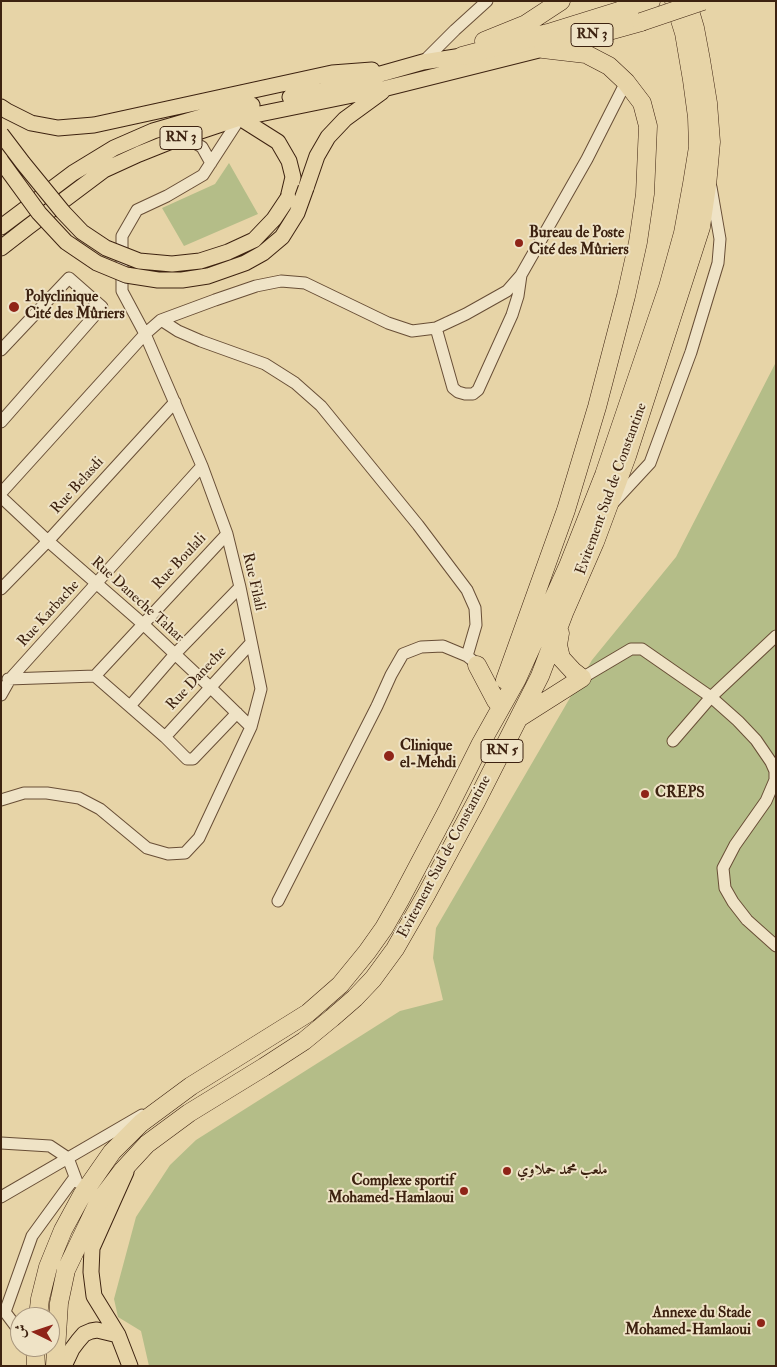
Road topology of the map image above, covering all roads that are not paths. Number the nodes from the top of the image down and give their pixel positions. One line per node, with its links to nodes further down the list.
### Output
1 (487, 1): 9 (street)
2 (561, 1): 8 (highway, RN 3)
3 (674, 1): 58 (highway, Evitement Sud de Constantine / RN 5)
4 (687, 1): 19 (highway, Evitement Sud de Constantine / RN 5)
5 (703, 1): 6 (highway, RN 3, bridge)
6 (642, 10): 7 (highway, RN 3); 8 (highway, RN 3)
7 (543, 49): 11 (highway); 12 (main road, RN 3)
8 (462, 56): 9 (main road, RN 3)
9 (423, 62): 10 (main road, RN 3)
10 (406, 67): 13 (main road, RN 3); 20 (main road, RN 3)
11 (626, 82): 22 (street); 44 (highway)
12 (387, 88): 14 (main road, RN 3); 17 (main road, bridge)
13 (1, 107)
14 (240, 118): 15 (main road, bridge); 16 (main road, RN 3); 18 (street, Rue Filali)
15 (1, 134)
16 (184, 138): 18 (street); 21 (main road, RN 3)
17 (1, 161)
18 (211, 163): 25 (street, Rue Filali)
19 (708, 172): 32 (highway, Evitement Sud de Constantine / RN 5); 32 (street)
20 (1, 228)
21 (1, 248)
22 (521, 275): 24 (street); 24 (street)
23 (161, 320): 24 (street); 25 (street); 43 (street)
24 (436, 328)
25 (145, 334): 27 (street, Rue Filali); 30 (street)
26 (1, 350): 28 (street)
27 (174, 402): 29 (street, Rue Filali); 34 (street, Rue Belasdi)
28 (1, 422)
29 (202, 466): 33 (street, Rue Filali); 35 (street, Rue Karbache)
30 (1, 493)
31 (1, 497): 34 (street, Rue Daneche Tahar)
32 (608, 508): 38 (highway, Evitement Sud de Constantine / RN 5)
33 (226, 534): 36 (street, Rue Filali); 39 (street, Rue Boulali)
34 (48, 541): 35 (street, Rue Daneche Tahar); 37 (street, Rue Belasdi)
35 (97, 583): 39 (street, Rue Daneche Tahar); 47 (street, Rue Karbache)
36 (240, 587): 41 (street, Rue Filali); 42 (street)
37 (1, 589)
38 (564, 612): 46 (highway); 54 (highway, Evitement Sud de Constantine / RN 5)
39 (143, 624): 42 (street, Rue Daneche Tahar); 45 (street, Rue Boulali)
40 (776, 636): 50 (street)
41 (251, 643): 48 (street, Rue Daneche); 55 (street, Rue Filali)
42 (175, 654): 48 (street, Rue Daneche Tahar); 52 (street)
43 (472, 660): 44 (highway); 51 (highway); 60 (street)
44 (509, 669): 51 (highway)
45 (95, 676): 47 (street); 52 (street)
46 (582, 678): 50 (street); 54 (highway)
47 (6, 679): 49 (street, Rue Karbache)
48 (210, 686): 53 (street, Rue Daneche Tahar); 56 (street, Rue Daneche)
49 (1, 695)
50 (711, 697): 57 (street); 61 (street)
51 (496, 701): 58 (highway)
52 (130, 706): 56 (street)
53 (237, 713): 55 (street, Rue Daneche Tahar); 56 (street)
54 (518, 718): 65 (highway, Evitement Sud de Constantine / RN 5)
55 (251, 727): 59 (street, Rue Filali)
56 (165, 737)
57 (673, 742)
58 (480, 745): 62 (highway, Evitement Sud de Constantine / RN 5)
59 (1, 800)
60 (278, 901)
61 (776, 946)
62 (191, 1086): 64 (street); 67 (highway, Evitement Sud de Constantine / RN 5)
63 (1, 1142): 64 (street)
64 (68, 1158): 66 (street); 68 (street)
65 (129, 1163): 71 (main road); 72 (highway, Evitement Sud de Constantine / RN 5)
66 (75, 1176): 67 (street); 70 (street)
67 (82, 1195): 69 (highway, Evitement Sud de Constantine / RN 5)
68 (1, 1197)
69 (39, 1307)
70 (3, 1310)
71 (118, 1335): 73 (main road); 74 (main road)
72 (55, 1366)
73 (64, 1366)
74 (130, 1366)

